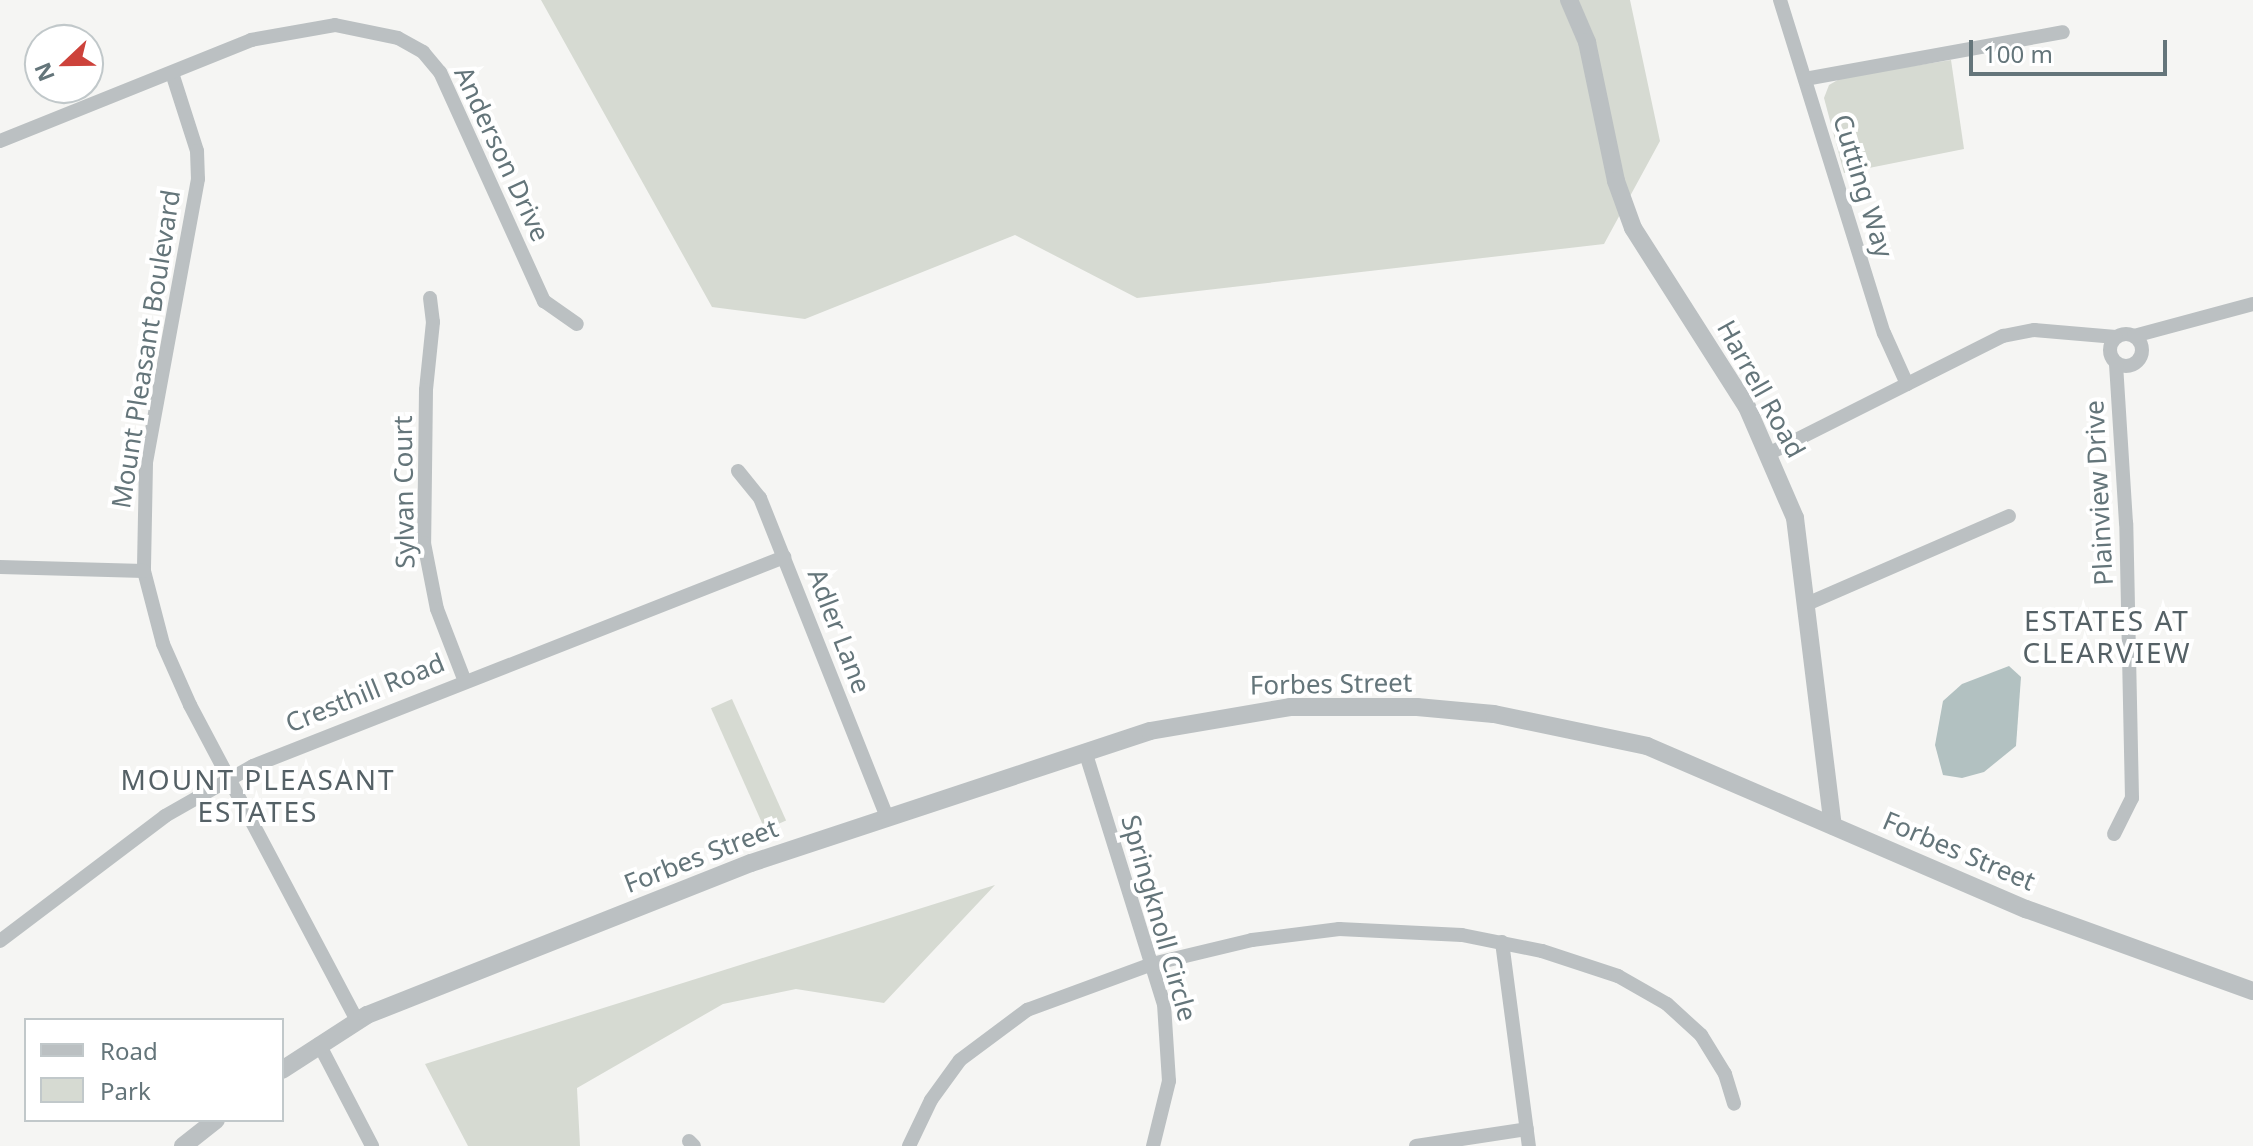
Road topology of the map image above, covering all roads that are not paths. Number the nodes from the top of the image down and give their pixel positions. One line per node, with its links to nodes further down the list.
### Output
1 (1569, 0): 13 (street, Harrell Road)
2 (1780, 0): 5 (street, Cutting Way)
3 (2063, 32): 5 (street)
4 (172, 73): 6 (street, Anderson Drive); 9 (street, Anderson Drive); 18 (street, Mount Pleasant Boulevard)
5 (1805, 79): 12 (street, Cutting Way)
6 (0, 141)
7 (430, 298): 20 (street, Sylvan Court)
8 (2253, 304): 10 (street)
9 (577, 324)
10 (2138, 343): 11 (street, Plainview Drive); 11 (street)
11 (2118, 354): 12 (street); 25 (street, Plainview Drive)
12 (1907, 384): 13 (street)
13 (1770, 453): 19 (street, Harrell Road)
14 (738, 471): 16 (street, Adler Lane)
15 (2009, 516): 19 (street)
16 (784, 557): 20 (street, Cresthill Road); 23 (street, Adler Lane)
17 (0, 567): 18 (street)
18 (144, 571): 22 (street, Mount Pleasant Boulevard)
19 (1809, 603): 24 (street, Harrell Road)
20 (464, 679): 22 (street, Cresthill Road)
21 (1085, 751): 23 (street, Forbes Street); 24 (street, Forbes Street); 28 (street, Springknoll Circle)
22 (229, 778): 26 (street, Cresthill Road); 30 (street, Mount Pleasant Boulevard)
23 (886, 814): 30 (street, Forbes Street)
24 (1833, 826): 29 (street, Forbes Street)
25 (2114, 834)
26 (0, 941)
27 (1502, 942): 28 (street); 33 (street); 35 (street)
28 (1152, 964): 38 (street); 39 (street, Springknoll Circle)
29 (2253, 991)
30 (357, 1020): 31 (street, Forbes Street)
31 (319, 1044): 32 (street, Forbes Street); 37 (street)
32 (284, 1069)
33 (1734, 1104)
34 (213, 1122): 36 (street)
35 (1527, 1129): 40 (street); 41 (street)
36 (183, 1146)
37 (372, 1146)
38 (909, 1146)
39 (1153, 1146)
40 (1416, 1146)
41 (1529, 1146)

